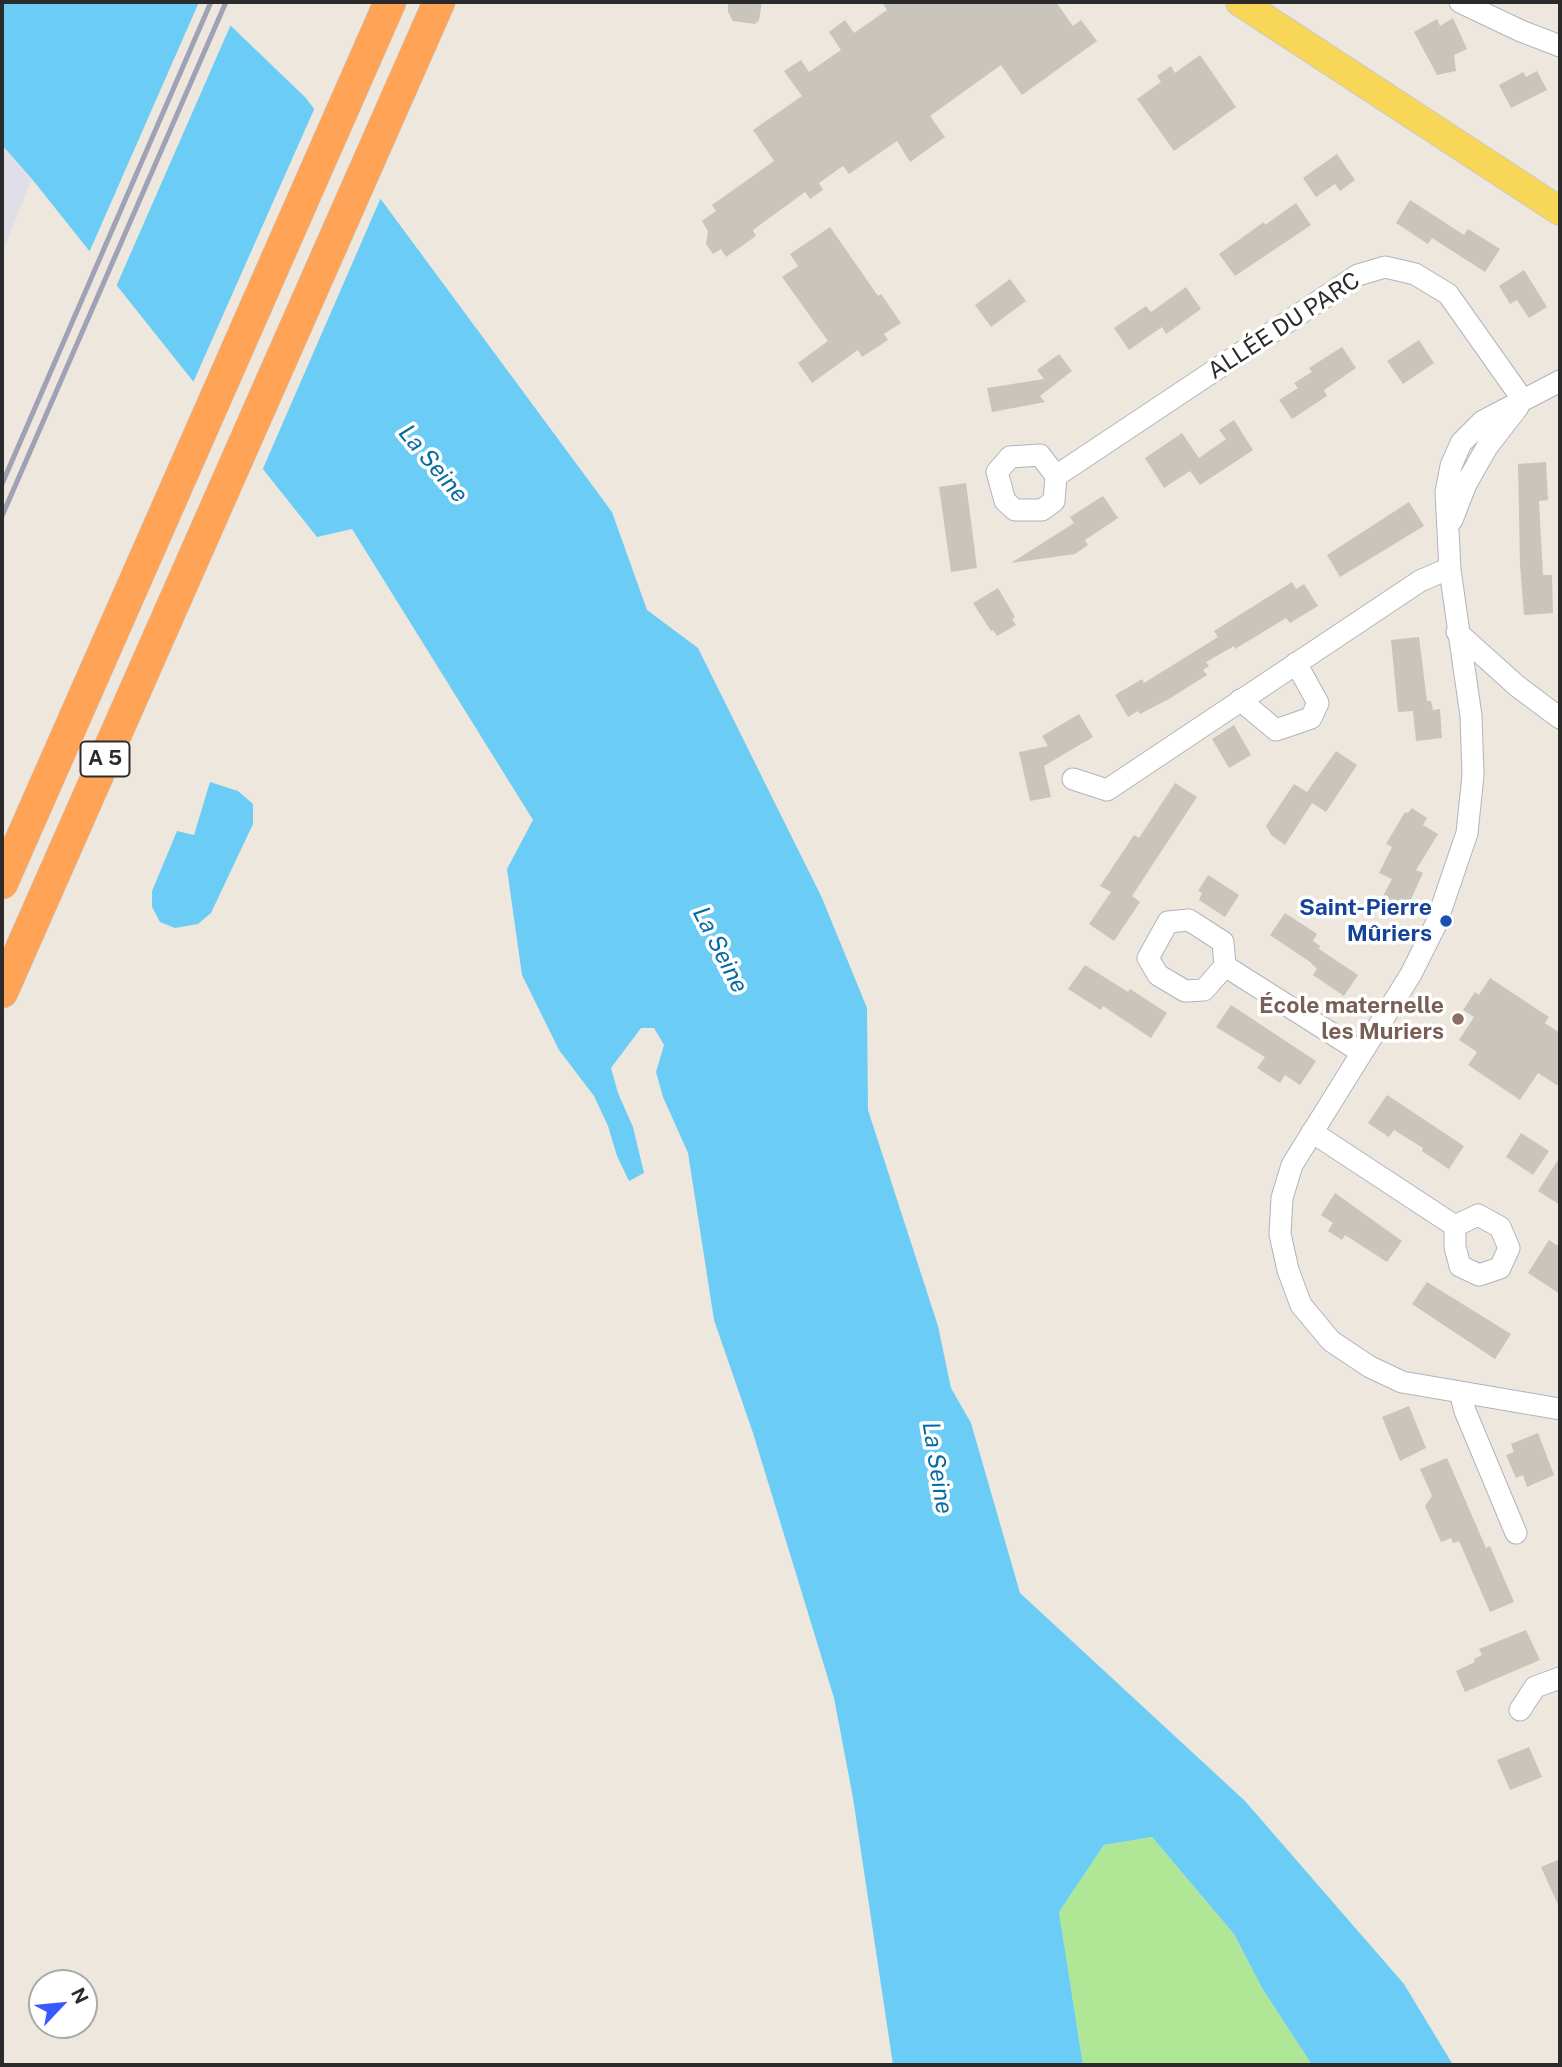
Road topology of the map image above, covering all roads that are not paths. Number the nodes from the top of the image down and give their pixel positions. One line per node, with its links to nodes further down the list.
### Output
1 (390, 2): 16 (highway, A 5)
2 (439, 2): 18 (highway, A 5)
3 (1240, 2): 6 (main road)
4 (1460, 2): 5 (street)
5 (1560, 46)
6 (1560, 211)
7 (1560, 381): 8 (street)
8 (1523, 400): 9 (street, ALLÉE DU PARC); 10 (street)
9 (1056, 476)
10 (1450, 570): 11 (street); 12 (street)
11 (1457, 632): 14 (street); 19 (street)
12 (1296, 663): 13 (street); 13 (street)
13 (1240, 700): 15 (street)
14 (1560, 718)
15 (1073, 779)
16 (2, 883)
17 (1225, 966): 19 (street)
18 (2, 992)
19 (1361, 1052): 20 (street)
20 (1312, 1132): 21 (street); 22 (street)
21 (1455, 1226)
22 (1460, 1392): 23 (street); 24 (street)
23 (1560, 1409)
24 (1516, 1533)
25 (1560, 1678): 26 (street)
26 (1520, 1710)

